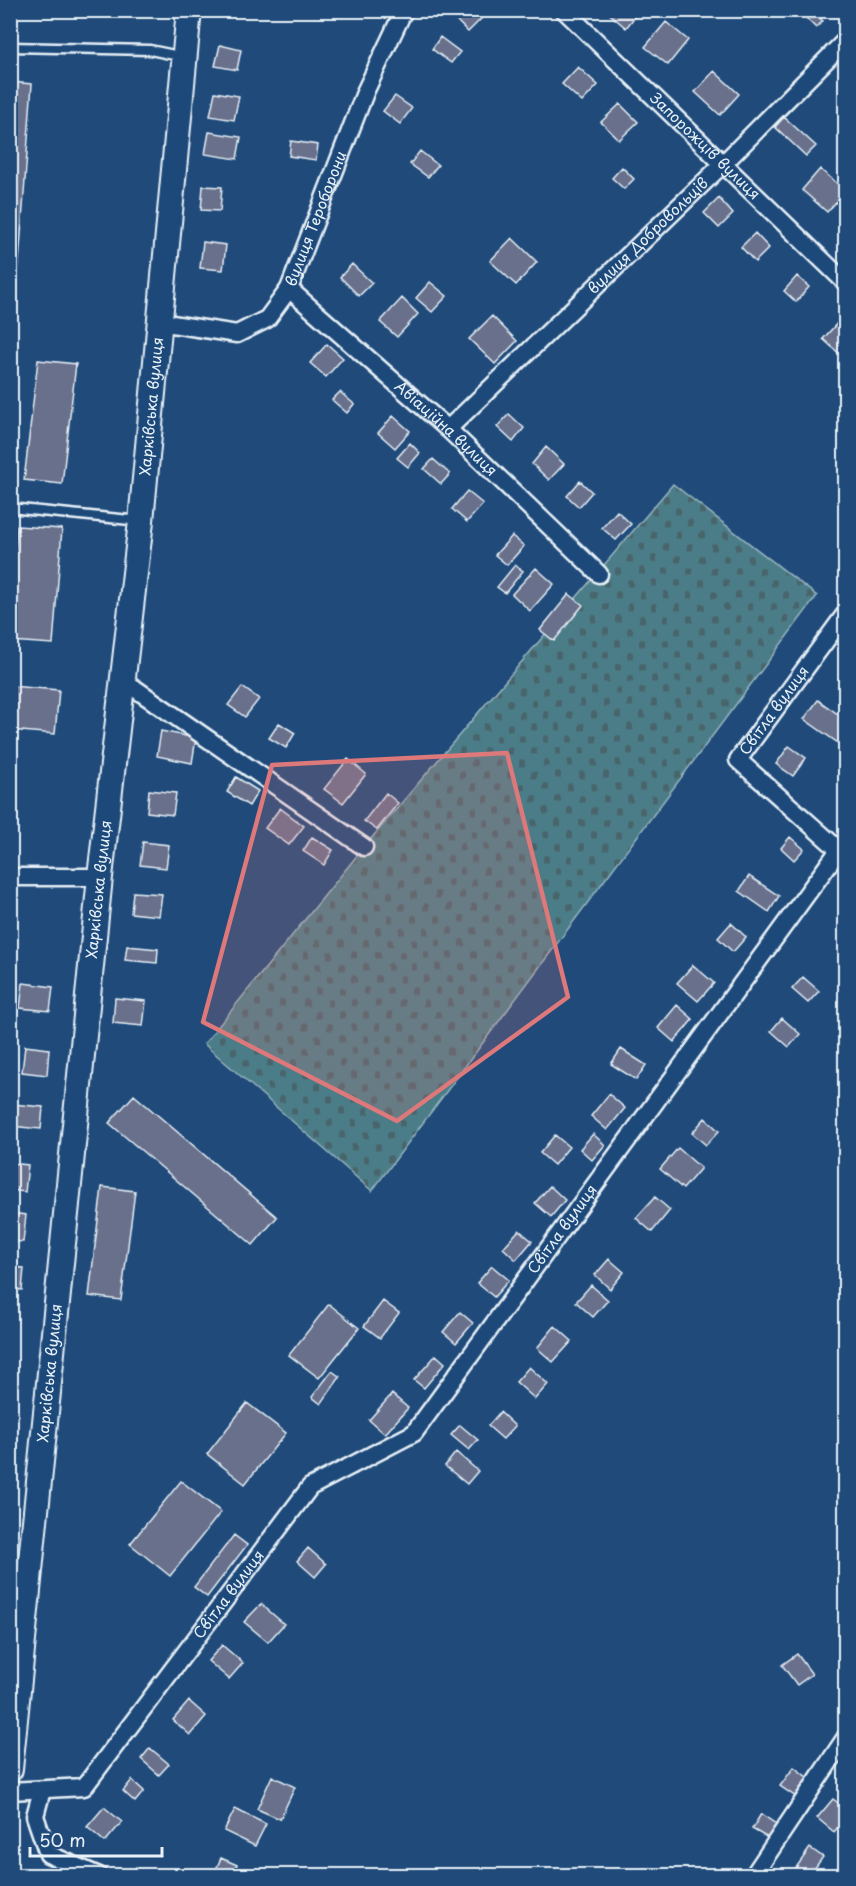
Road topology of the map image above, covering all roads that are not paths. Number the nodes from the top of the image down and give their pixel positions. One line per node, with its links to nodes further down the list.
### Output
1 (189, 10): 6 (street, Харківська вулиця)
2 (404, 10): 9 (street, вулиця Тероборони)
3 (564, 10): 7 (street, Запорожців вулиця)
4 (846, 40): 7 (street, вулиця Добровольців)
5 (10, 47): 6 (lane)
6 (184, 57): 10 (street, Харківська вулиця)
7 (723, 164): 8 (street, Запорожців вулиця); 11 (street, вулиця Добровольців)
8 (846, 283)
9 (289, 289): 10 (street, вулиця Тероборони); 11 (street, Авіаційна вулиця)
10 (159, 322): 13 (street, Харківська вулиця)
11 (448, 429): 14 (street, Авіаційна вулиця)
12 (10, 508): 13 (lane)
13 (141, 521): 16 (street, Харківська вулиця)
14 (598, 574)
15 (846, 613): 18 (street, Світла вулиця)
16 (124, 681): 17 (street); 20 (street, Харківська вулиця)
17 (364, 847)
18 (842, 850): 23 (street, Світла вулиця)
19 (10, 877): 20 (street)
20 (100, 877): 22 (street, Харківська вулиця)
21 (846, 1737): 26 (street)
22 (11, 1762)
23 (42, 1790): 24 (street, Світла вулиця); 25 (street)
24 (10, 1791)
25 (99, 1875)
26 (753, 1875)

